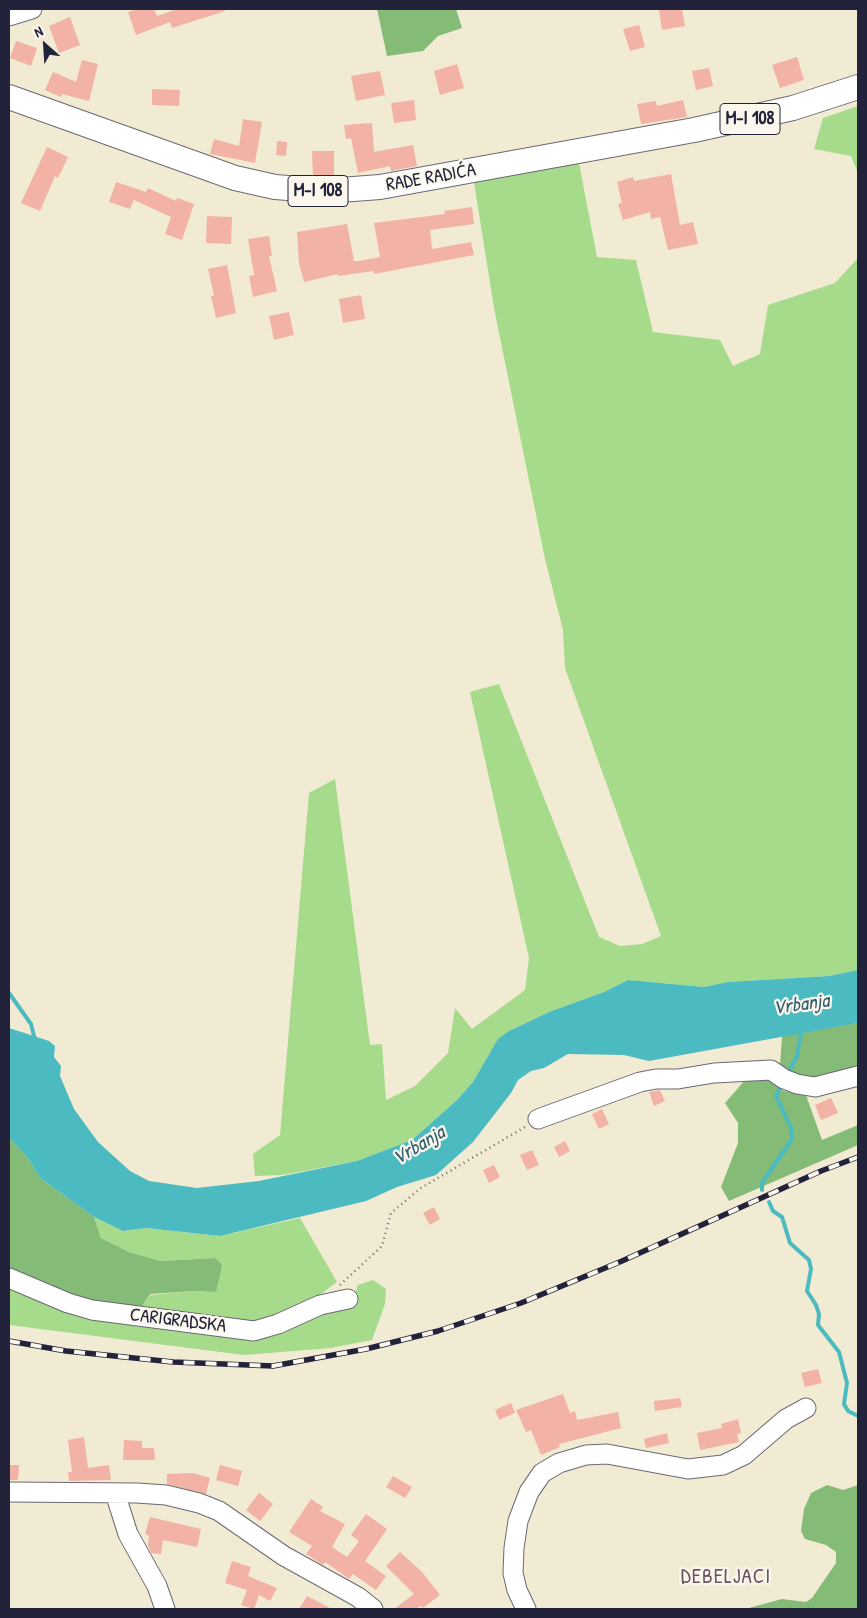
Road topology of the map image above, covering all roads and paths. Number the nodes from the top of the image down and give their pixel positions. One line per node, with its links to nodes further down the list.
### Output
1 (32, 9): 2 (street)
2 (9, 16)
3 (858, 87): 4 (main road, RADE RADIĆA / M-I 108)
4 (9, 97)
5 (858, 1076): 6 (street)
6 (538, 1119): 8 (path)
7 (9, 1278): 8 (street, CARIGRADSKA)
8 (344, 1292)
9 (806, 1408): 14 (street)
10 (9, 1492): 11 (street)
11 (115, 1493): 12 (street); 13 (street)
12 (165, 1609)
13 (373, 1609)
14 (526, 1609)

